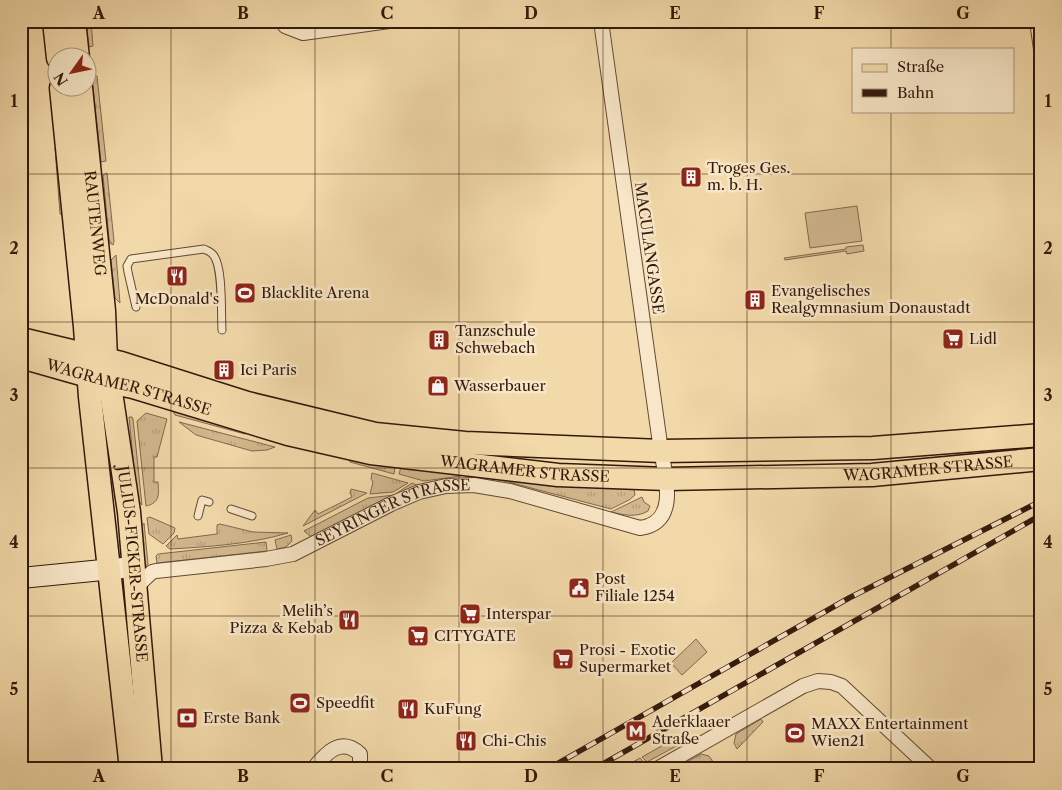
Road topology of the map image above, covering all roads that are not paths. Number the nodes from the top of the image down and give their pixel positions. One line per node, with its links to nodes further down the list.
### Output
1 (54, 21): 7 (main road)
2 (74, 21): 8 (main road)
3 (389, 21): 6 (street)
4 (601, 21): 18 (street, MACULANGASSE)
5 (1037, 21): 9 (street)
6 (284, 23)
7 (57, 48)
8 (77, 48)
9 (1041, 49)
10 (61, 98): 16 (main road, RAUTENWEG)
11 (82, 98): 16 (main road, RAUTENWEG)
12 (136, 307): 13 (lane)
13 (222, 330)
14 (21, 339): 16 (main road, WAGRAMER STRASSE)
15 (21, 357): 16 (main road, WAGRAMER STRASSE)
16 (98, 368): 18 (main road, WAGRAMER STRASSE); 20 (main road, WAGRAMER STRASSE); 25 (main road, JULIUS-FICKER-STRASSE); 26 (main road, JULIUS-FICKER-STRASSE)
17 (1041, 435): 18 (main road, WAGRAMER STRASSE)
18 (661, 451): 20 (street, MACULANGASSE)
19 (1041, 459): 20 (main road, WAGRAMER STRASSE)
20 (666, 479): 26 (street, SEYRINGER STRASSE)
21 (209, 502): 23 (lane)
22 (230, 509): 24 (lane)
23 (198, 516)
24 (252, 516)
25 (110, 568): 26 (main road); 27 (main road); 28 (main road, JULIUS-FICKER-STRASSE)
26 (134, 577): 29 (main road, JULIUS-FICKER-STRASSE)
27 (21, 578)
28 (131, 769)
29 (151, 769)
30 (313, 769): 31 (street)
31 (360, 769)
32 (657, 769): 33 (street)
33 (931, 769)

